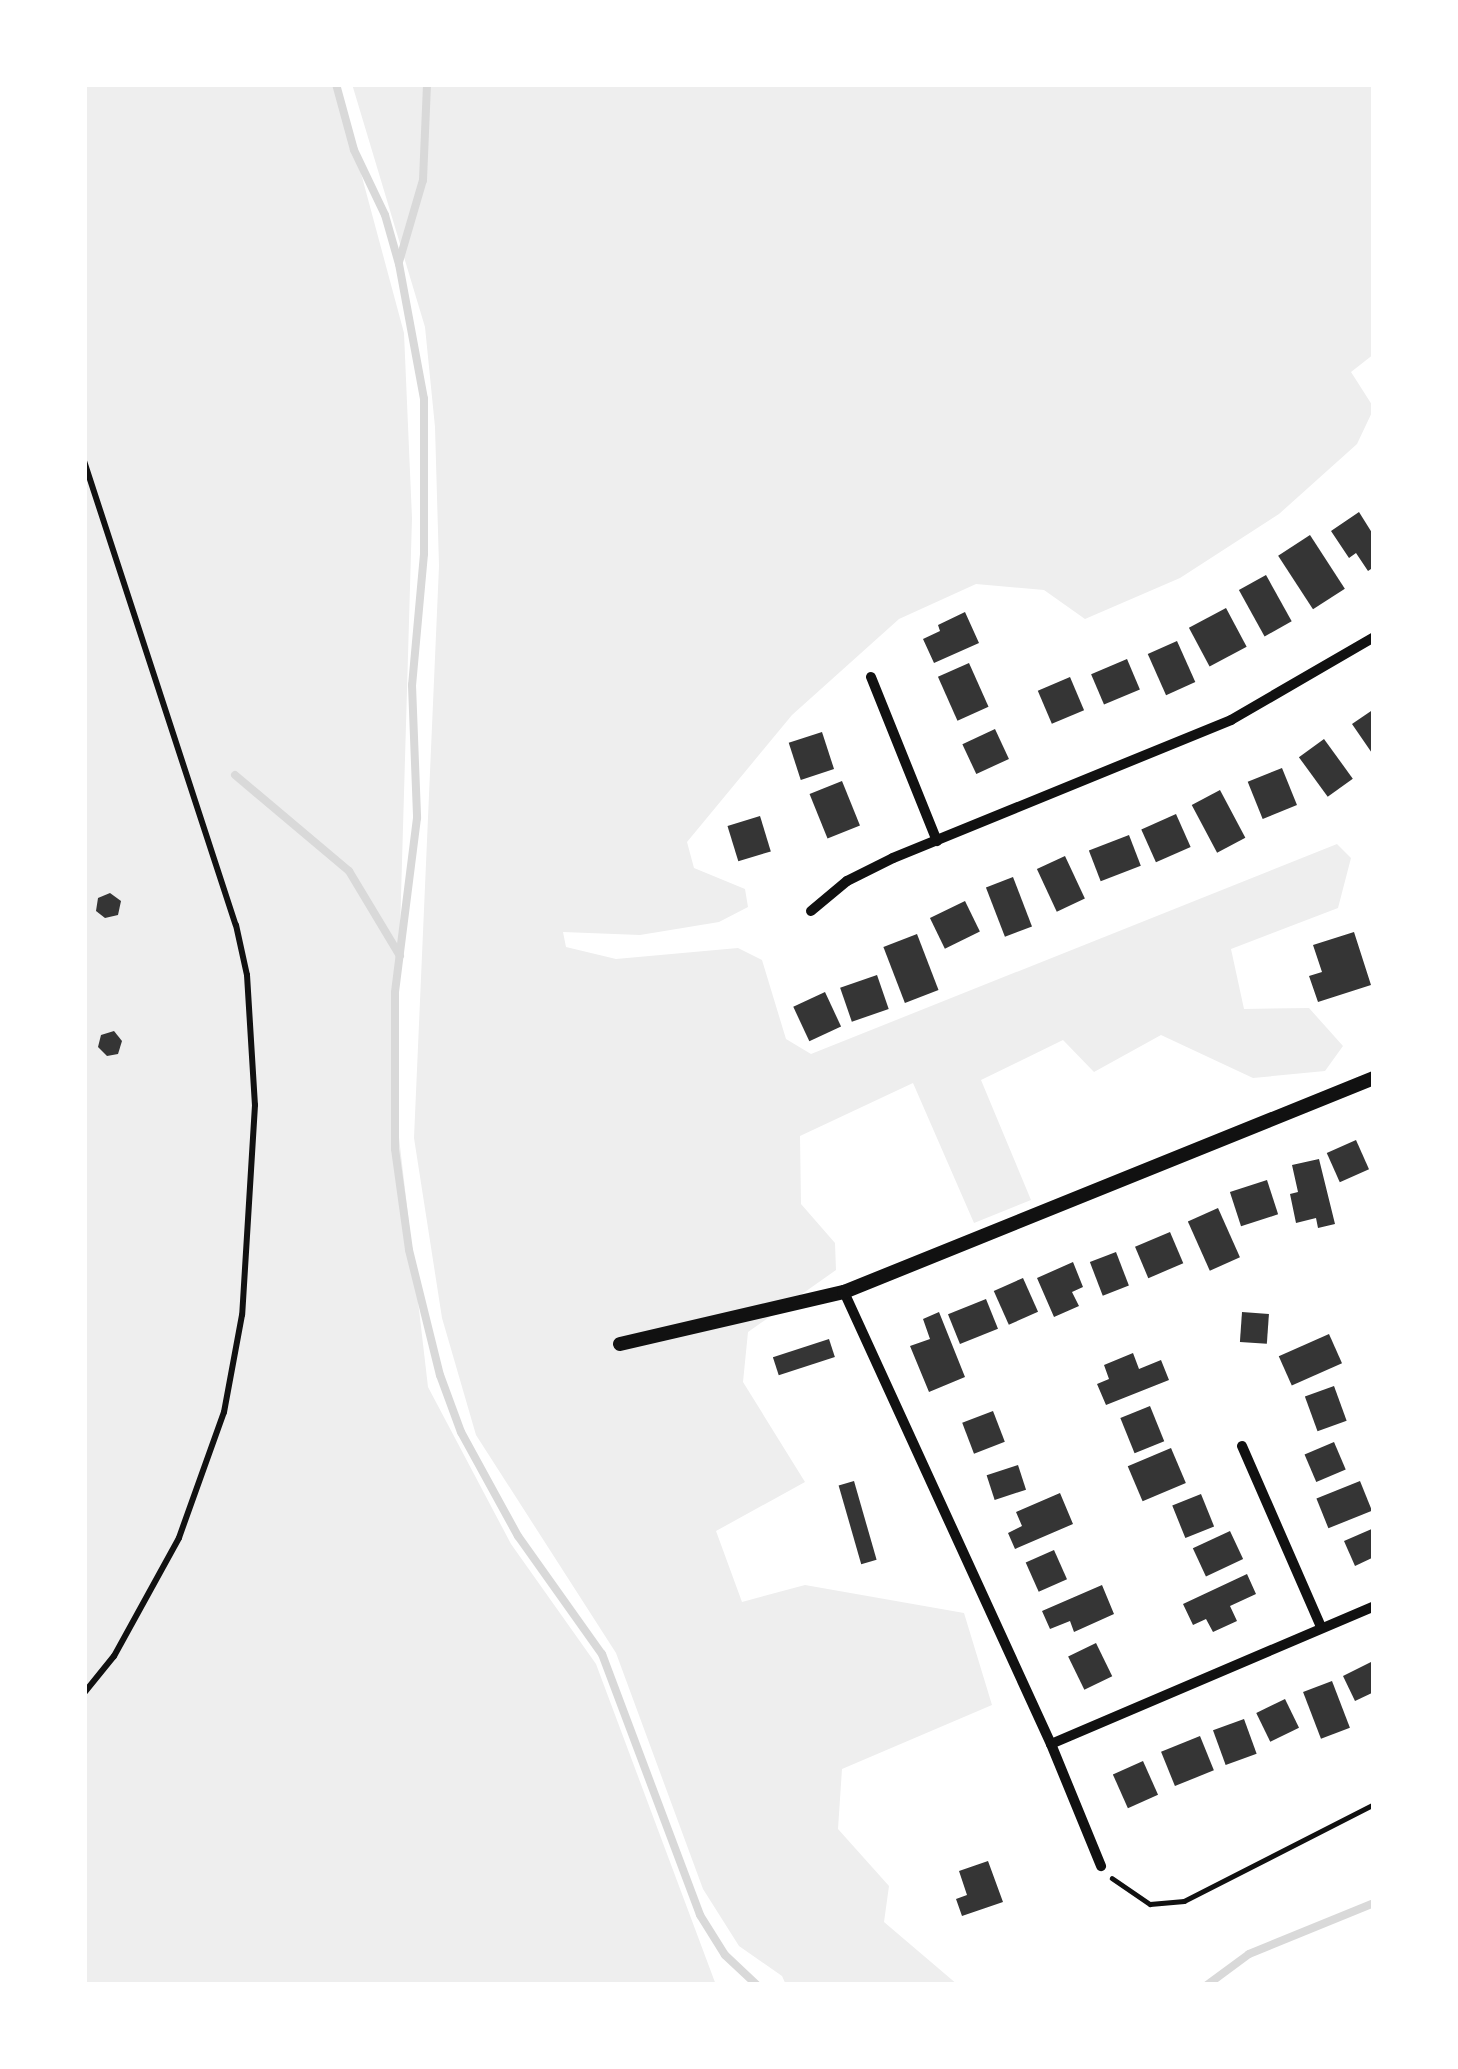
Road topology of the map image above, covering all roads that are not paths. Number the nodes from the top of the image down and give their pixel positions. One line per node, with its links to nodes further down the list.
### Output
1 (84, 461): 12 (lane)
2 (1374, 637): 4 (street)
3 (871, 677): 4 (street)
4 (937, 841): 5 (street)
5 (811, 911)
6 (1374, 1078): 7 (street)
7 (844, 1292): 8 (street); 13 (street)
8 (620, 1343)
9 (1242, 1446): 11 (street)
10 (1374, 1606): 11 (street)
11 (1321, 1628): 13 (street)
12 (84, 1693)
13 (1051, 1744): 14 (street)
14 (1101, 1866)

